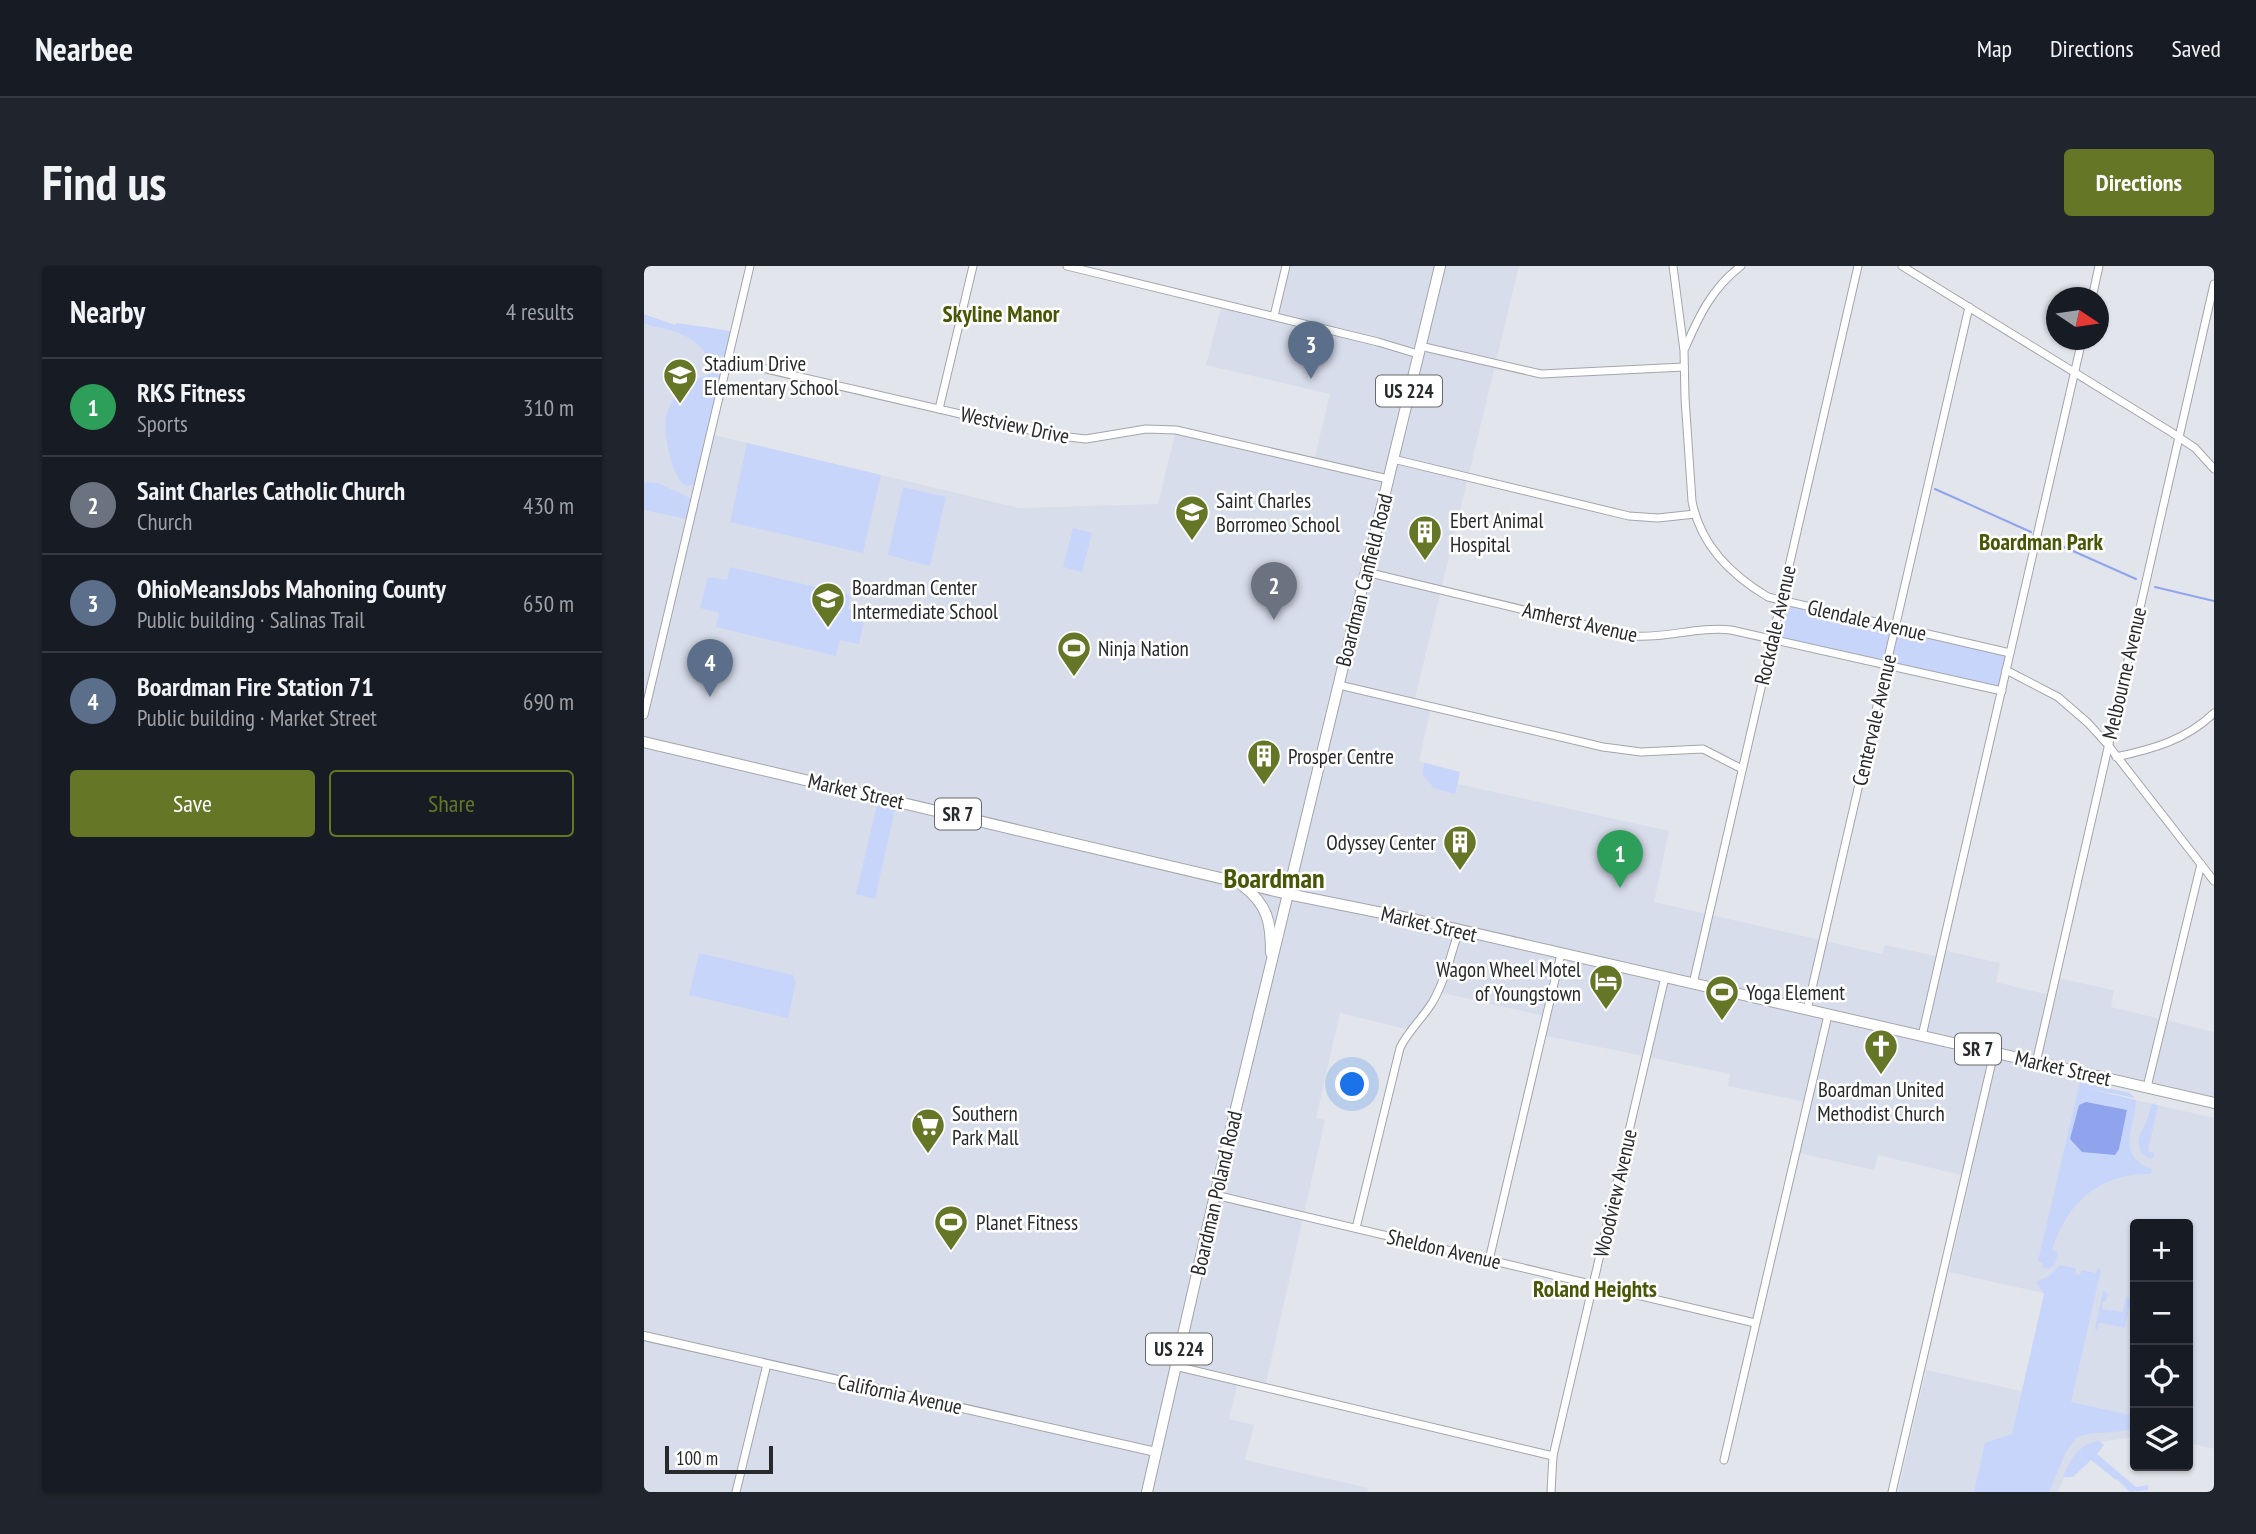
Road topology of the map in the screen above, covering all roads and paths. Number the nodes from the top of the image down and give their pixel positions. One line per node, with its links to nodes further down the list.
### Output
1 (750, 266): 18 (street)
2 (972, 266): 21 (street)
3 (1067, 266): 14 (street)
4 (1286, 266): 14 (street)
5 (1440, 266): 15 (main road, Boardman Canfield Road / US 224)
6 (1673, 266): 17 (street, Glendale Avenue)
7 (1741, 266): 17 (street)
8 (1858, 266): 28 (street, Rockdale Avenue)
9 (1902, 266): 13 (street)
10 (2099, 266): 12 (street)
11 (2214, 284): 22 (street, Melbourne Avenue)
12 (2094, 287)
13 (1969, 307): 20 (street); 29 (street, Centervale Avenue)
14 (1274, 316): 15 (street)
15 (1419, 350): 19 (street); 23 (main road, Boardman Canfield Road / US 224)
16 (2080, 350): 20 (street)
17 (1684, 351): 19 (street, Glendale Avenue)
18 (726, 366): 21 (street, Westview Drive); 37 (street)
19 (1684, 367): 26 (street, Glendale Avenue)
20 (2074, 372): 22 (street); 31 (street)
21 (939, 409): 25 (street, Westview Drive)
22 (2179, 437): 24 (street); 39 (street, Melbourne Avenue)
23 (1393, 459): 25 (main road, Boardman Canfield Road / US 224); 26 (street)
24 (2214, 469)
25 (1388, 479): 27 (main road, Boardman Canfield Road / US 224)
26 (1695, 514): 28 (street, Glendale Avenue)
27 (1366, 572): 30 (street, Amherst Avenue); 34 (main road, Boardman Canfield Road / US 224)
28 (1780, 600): 29 (street, Glendale Avenue); 30 (street, Rockdale Avenue)
29 (1895, 626): 31 (street, Glendale Avenue); 32 (street, Centervale Avenue)
30 (1772, 638): 32 (street, Amherst Avenue); 41 (street, Rockdale Avenue)
31 (2010, 653): 33 (street)
32 (1886, 665): 35 (street, Amherst Avenue); 51 (street, Centervale Avenue)
33 (2006, 670): 35 (street); 39 (street)
34 (1339, 685): 41 (street); 45 (main road, Boardman Canfield Road / US 224)
35 (2001, 691): 53 (street)
36 (2214, 712): 40 (street)
37 (644, 715)
38 (644, 742): 43 (main road, Market Street / SR 7)
39 (2108, 744): 40 (street); 55 (street, Melbourne Avenue)
40 (2116, 757): 42 (street)
41 (1742, 769): 50 (street, Rockdale Avenue)
42 (2201, 864): 44 (street); 56 (street)
43 (1237, 881): 45 (main road, Market Street / SR 7); 48 (main road)
44 (2214, 881)
45 (1288, 894): 46 (main road, Market Street / SR 7); 48 (main road, Boardman Poland Road / US 224)
46 (1459, 930): 47 (main road, Market Street / SR 7); 59 (street)
47 (1561, 954): 49 (main road, Market Street / SR 7); 60 (street)
48 (1270, 972): 58 (main road, Boardman Poland Road / US 224)
49 (1665, 977): 50 (main road, Market Street / SR 7); 61 (street, Woodview Avenue)
50 (1693, 984): 51 (main road, Market Street / SR 7)
51 (1807, 1010): 52 (main road, Market Street / SR 7)
52 (1828, 1015): 53 (main road, Market Street / SR 7); 62 (street)
53 (1922, 1035): 54 (main road, Market Street / SR 7)
54 (1994, 1053): 55 (main road, Market Street / SR 7); 72 (street)
55 (2036, 1063): 56 (main road, Market Street / SR 7)
56 (2147, 1087): 57 (main road, Market Street / SR 7)
57 (2214, 1103)
58 (1215, 1195): 59 (street, Sheldon Avenue); 65 (main road, Boardman Poland Road / US 224)
59 (1356, 1228): 60 (street, Sheldon Avenue)
60 (1489, 1260): 61 (street, Sheldon Avenue)
61 (1593, 1284): 62 (street, Sheldon Avenue); 67 (street, Woodview Avenue)
62 (1755, 1323): 68 (street)
63 (644, 1336): 64 (street, California Avenue)
64 (767, 1364): 66 (street, California Avenue); 69 (street)
65 (1175, 1366): 66 (main road, Boardman Poland Road / US 224); 67 (street)
66 (1156, 1452): 70 (main road, Boardman Poland Road / US 224)
67 (1553, 1456): 71 (street, Woodview Avenue)
68 (1724, 1460)
69 (736, 1492)
70 (1147, 1492)
71 (1551, 1492)
72 (1892, 1492)

